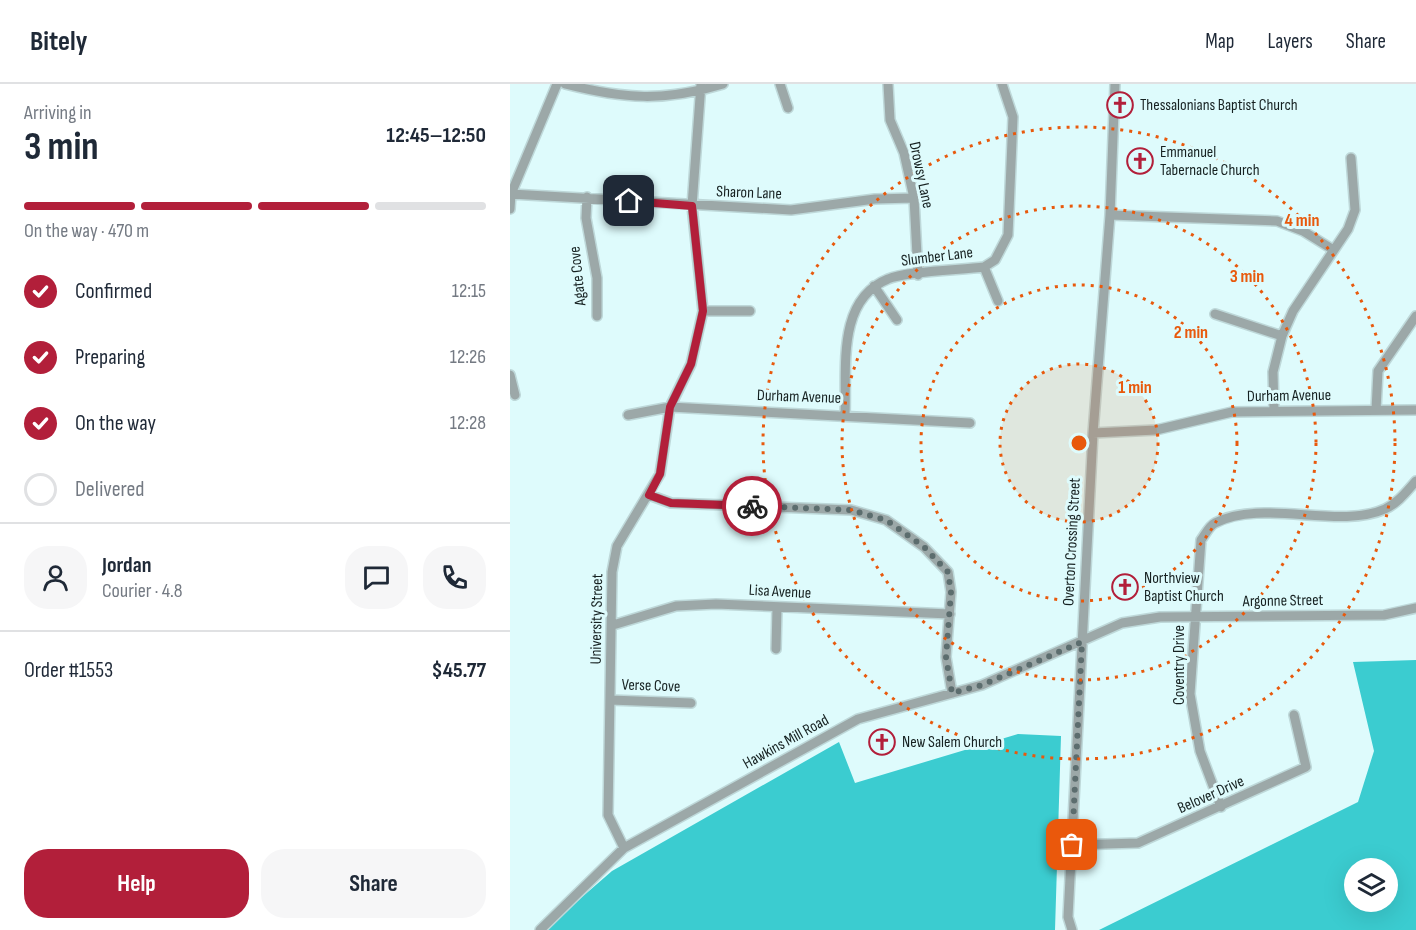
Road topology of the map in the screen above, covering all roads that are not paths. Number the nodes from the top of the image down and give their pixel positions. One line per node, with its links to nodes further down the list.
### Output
1 (557, 84): 11 (street)
2 (565, 84): 8 (street)
3 (723, 84): 8 (street)
4 (780, 84): 9 (street)
5 (888, 84): 13 (street, Drowsy Lane)
6 (1002, 84): 18 (street, Slumber Lane)
7 (1115, 84): 16 (street, Overton Crossing Street)
8 (701, 87): 14 (street, University Street)
9 (788, 108)
10 (1351, 158): 17 (street)
11 (511, 194): 12 (street, Sharon Lane); 15 (street)
12 (587, 197): 14 (street, Sharon Lane); 25 (street, Agate Cove)
13 (914, 198): 14 (street, Sharon Lane); 19 (street, Drowsy Lane)
14 (692, 206): 22 (street, University Street)
15 (510, 209)
16 (1110, 215): 17 (street); 38 (street, Overton Crossing Street)
17 (1332, 249): 28 (street)
18 (984, 267): 19 (street, Slumber Lane); 21 (street)
19 (918, 275): 20 (street, Slumber Lane)
20 (874, 286): 27 (street); 35 (street)
21 (998, 301)
22 (703, 311): 23 (street); 31 (street, University Street)
23 (750, 311)
24 (1215, 314): 28 (street)
25 (597, 316)
26 (1416, 316): 33 (street)
27 (897, 320)
28 (1282, 336): 32 (street)
29 (510, 375): 30 (street)
30 (515, 395)
31 (670, 407): 35 (street, Durham Avenue); 36 (street, Durham Avenue); 40 (street, University Street)
32 (1274, 410): 33 (street, Durham Avenue); 38 (street, Durham Avenue)
33 (1376, 410): 34 (street, Durham Avenue)
34 (1416, 410)
35 (845, 414): 37 (street, Durham Avenue)
36 (628, 415)
37 (970, 423)
38 (1093, 433): 46 (street, Overton Crossing Street)
39 (1416, 481): 44 (street, Coventry Drive)
40 (649, 495): 43 (street); 45 (street, University Street)
41 (777, 608): 43 (street, Lisa Avenue); 45 (street, Lisa Avenue); 47 (street)
42 (1416, 608): 44 (street, Argonne Street)
43 (950, 614): 48 (street)
44 (1194, 617): 46 (street, Argonne Street); 52 (street, Coventry Drive)
45 (613, 626): 49 (street, University Street)
46 (1082, 642): 48 (street, Hawkins Mill Road); 53 (street, Overton Crossing Street)
47 (776, 650)
48 (952, 693): 54 (street, Hawkins Mill Road)
49 (610, 700): 50 (street, Verse Cove); 54 (street, University Street)
50 (691, 703)
51 (1294, 715): 52 (street, Belover Drive)
52 (1221, 807): 53 (street, Belover Drive)
53 (1072, 845): 56 (street, Overton Crossing Street)
54 (624, 848): 55 (street, Hawkins Mill Road)
55 (540, 930)
56 (1072, 930)

